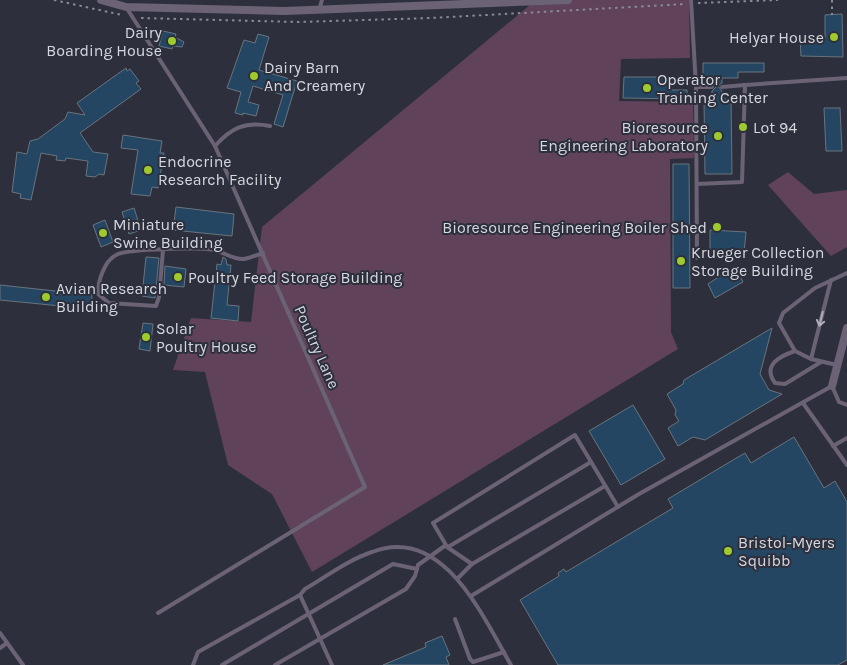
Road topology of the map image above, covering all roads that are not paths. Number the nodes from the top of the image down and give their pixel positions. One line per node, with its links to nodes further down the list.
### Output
1 (101, 0): 7 (street)
2 (322, 0): 8 (lane)
3 (568, 0): 5 (street)
4 (691, 0): 11 (lane)
5 (539, 1): 6 (street)
6 (472, 2): 8 (street)
7 (126, 7): 8 (street); 15 (lane, Poultry Lane)
8 (319, 10)
9 (847, 78): 10 (lane)
10 (744, 85): 13 (lane); 16 (lane)
11 (696, 87): 12 (lane); 16 (lane)
12 (712, 87)
13 (722, 87)
14 (270, 126): 15 (lane)
15 (215, 146): 18 (lane, Poultry Lane)
16 (697, 184): 19 (lane)
17 (163, 250): 17 (lane); 18 (lane)
18 (262, 253): 43 (lane, Poultry Lane)
19 (697, 258)
20 (847, 273): 21 (lane)
21 (831, 280): 23 (lane); 24 (lane, one-way to 24)
22 (847, 328): 26 (street)
23 (795, 351): 24 (lane); 25 (lane)
24 (811, 359): 25 (lane)
25 (821, 362): 26 (lane)
26 (837, 365): 27 (street)
27 (832, 386): 28 (lane); 29 (lane)
28 (803, 403): 31 (lane); 35 (lane)
29 (847, 405)
30 (847, 438): 31 (lane)
31 (833, 446): 33 (lane)
32 (591, 462): 34 (lane); 36 (lane); 36 (lane)
33 (847, 465)
34 (605, 486): 35 (lane); 38 (lane)
35 (618, 507): 42 (lane)
36 (447, 546): 37 (lane); 38 (lane)
37 (432, 556): 39 (lane); 40 (lane); 41 (lane)
38 (472, 564): 40 (lane)
39 (417, 569): 44 (lane); 47 (lane)
40 (458, 578): 42 (lane)
41 (300, 595): 44 (lane); 52 (lane)
42 (471, 596): 50 (lane)
43 (158, 613)
44 (308, 613): 47 (lane); 53 (lane)
45 (455, 619): 50 (lane)
46 (0, 633): 48 (lane)
47 (320, 638): 54 (lane); 55 (lane)
48 (7, 643): 49 (lane); 51 (lane)
49 (0, 648)
50 (504, 652): 56 (lane)
51 (23, 665)
52 (193, 665)
53 (222, 665)
54 (275, 665)
55 (332, 665)
56 (512, 665)

